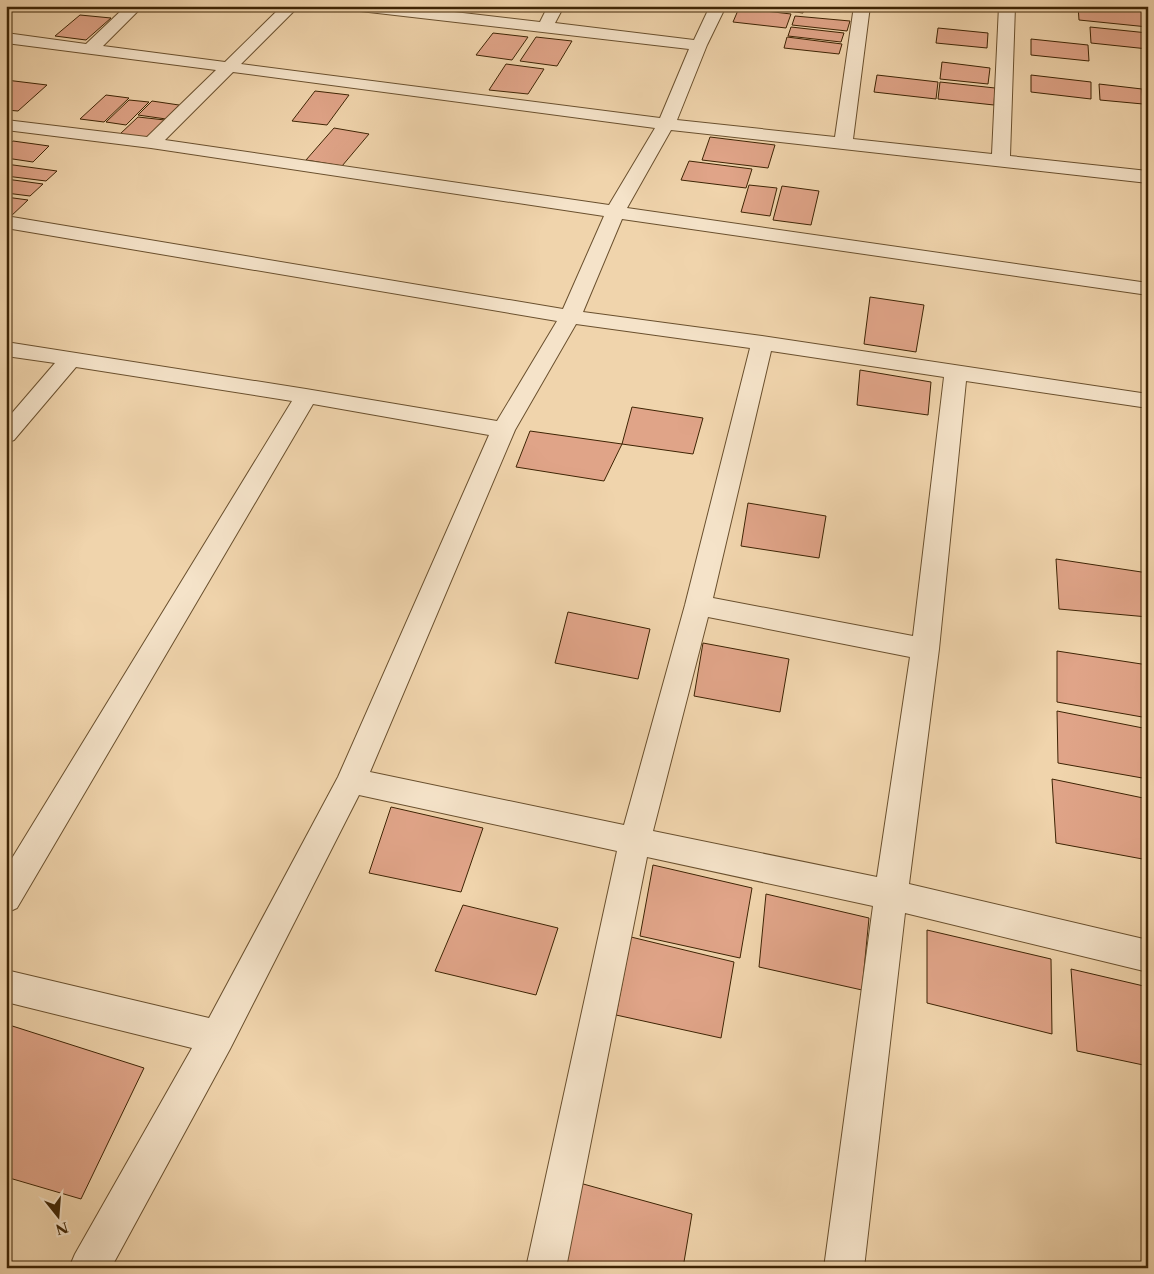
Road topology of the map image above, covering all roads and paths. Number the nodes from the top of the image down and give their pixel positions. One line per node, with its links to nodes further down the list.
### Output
1 (135, 6): 11 (street)
2 (290, 6): 12 (street)
3 (360, 6): 8 (street)
4 (556, 6): 8 (street)
5 (718, 6): 10 (street)
6 (862, 6): 15 (street)
7 (1007, 6): 17 (street)
8 (545, 27): 10 (street)
9 (6, 38): 11 (street)
10 (699, 44): 13 (street)
11 (91, 48): 12 (street)
12 (228, 66): 13 (street); 16 (street)
13 (666, 124): 15 (street); 19 (street)
14 (6, 125): 16 (street)
15 (842, 142): 17 (street)
16 (151, 143): 19 (street)
17 (1001, 160): 18 (street)
18 (1148, 178)
19 (614, 212): 21 (street); 22 (street)
20 (6, 222): 22 (street)
21 (1148, 289)
22 (570, 317): 23 (street); 29 (street)
23 (762, 342): 26 (street); 31 (street)
24 (6, 350): 25 (street)
25 (70, 360): 27 (street); 30 (street)
26 (956, 373): 28 (street); 32 (street)
27 (306, 396): 29 (street); 36 (street)
28 (1148, 400)
29 (503, 430): 33 (street)
30 (6, 435)
31 (698, 605): 32 (street); 34 (street)
32 (925, 649): 35 (street)
33 (351, 781): 34 (street); 39 (street)
34 (635, 841): 35 (street); 41 (street)
35 (891, 895): 37 (street); 42 (street)
36 (6, 898)
37 (1148, 956)
38 (6, 986): 39 (street)
39 (218, 1037): 40 (street)
40 (89, 1268)
41 (546, 1268)
42 (844, 1268)

